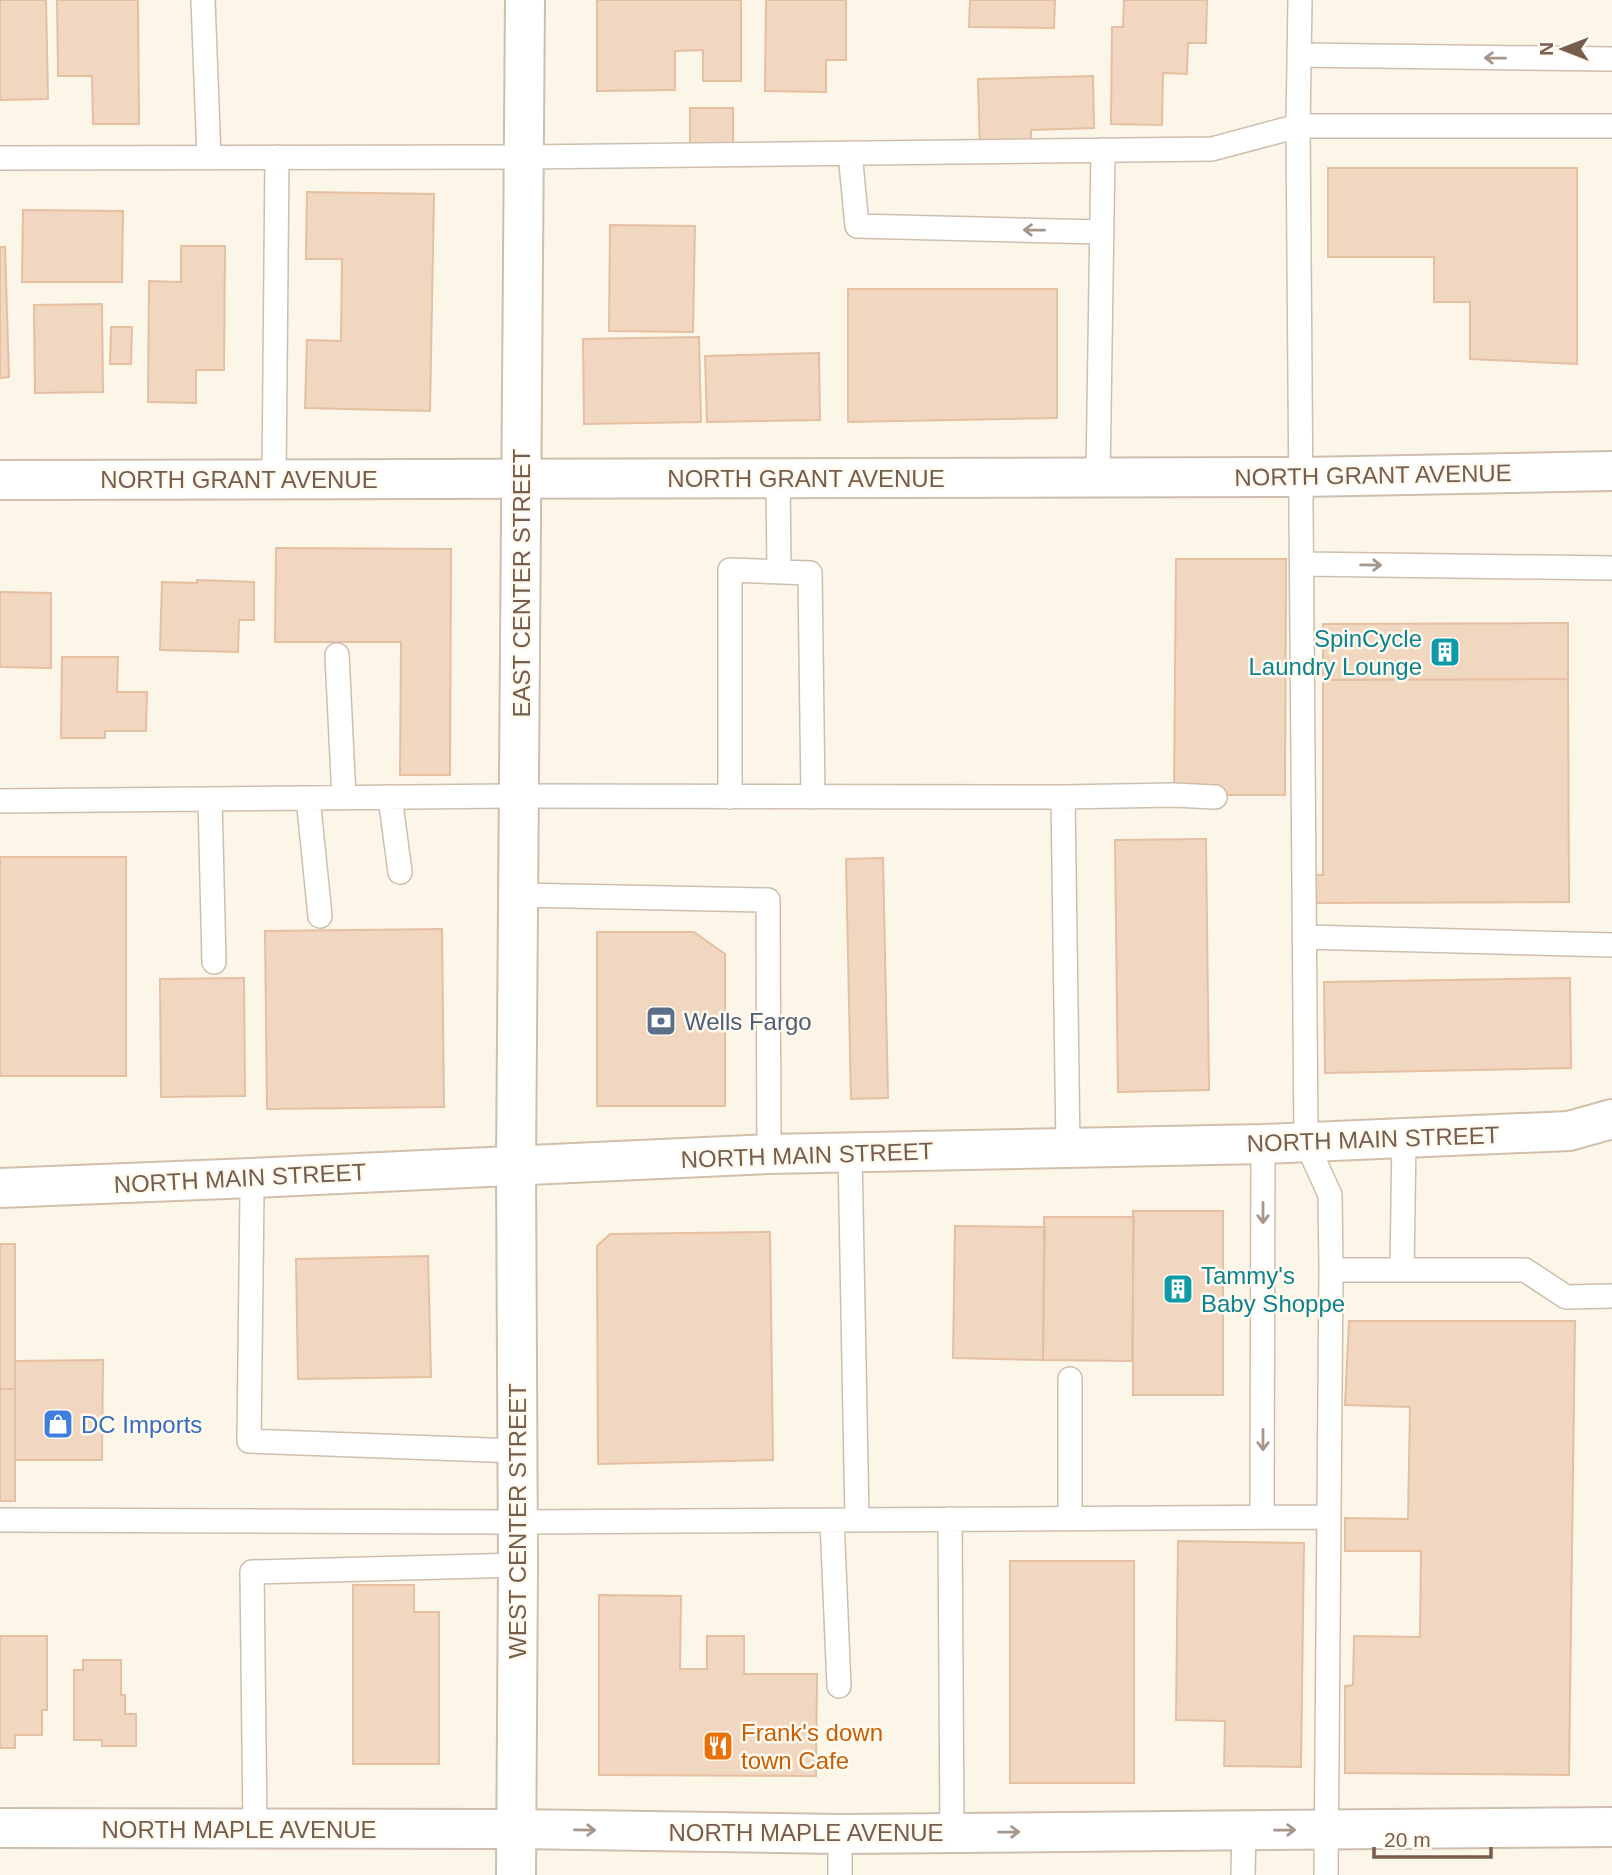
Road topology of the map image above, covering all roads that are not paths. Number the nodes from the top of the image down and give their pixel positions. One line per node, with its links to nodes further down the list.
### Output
1 (203, 0): 11 (lane)
2 (525, 0): 13 (street, EAST CENTER STREET)
3 (1300, 0): 4 (lane)
4 (1299, 55): 5 (lane, one-way to 4); 6 (lane)
5 (1612, 59)
6 (1298, 126): 7 (lane); 8 (lane); 17 (lane)
7 (1612, 126)
8 (1103, 150): 9 (lane); 14 (lane)
9 (850, 153): 13 (lane); 14 (lane, one-way to 9)
10 (0, 158): 11 (lane)
11 (209, 158): 12 (lane)
12 (277, 158): 13 (lane); 19 (lane)
13 (524, 158): 20 (street, EAST CENTER STREET)
14 (1102, 232): 16 (lane)
15 (1612, 471): 17 (street, NORTH GRANT AVENUE)
16 (1098, 477): 17 (street, NORTH GRANT AVENUE); 18 (street, NORTH GRANT AVENUE)
17 (1302, 477): 22 (lane)
18 (778, 478): 20 (street, NORTH GRANT AVENUE); 24 (lane)
19 (274, 479): 20 (street, NORTH GRANT AVENUE); 21 (street, NORTH GRANT AVENUE)
20 (521, 479): 26 (street, EAST CENTER STREET)
21 (0, 480)
22 (1303, 564): 23 (lane, one-way to 23); 39 (lane)
23 (1612, 568)
24 (779, 572): 28 (lane); 29 (lane)
25 (337, 655): 33 (lane)
26 (520, 796): 27 (lane); 28 (lane); 37 (street, EAST CENTER STREET)
27 (390, 797): 33 (lane); 36 (lane)
28 (730, 797): 29 (lane)
29 (813, 797): 30 (lane)
30 (1063, 797): 31 (lane); 46 (lane)
31 (1215, 797)
32 (308, 798): 33 (lane); 34 (lane); 38 (lane)
33 (344, 798)
34 (210, 799): 35 (lane); 41 (lane)
35 (0, 801)
36 (400, 872)
37 (519, 895): 48 (lane); 49 (street, EAST CENTER STREET)
38 (320, 916)
39 (1305, 937): 40 (lane); 44 (lane)
40 (1612, 945)
41 (214, 961)
42 (1612, 1119): 43 (street, NORTH MAIN STREET)
43 (1404, 1138): 44 (street, NORTH MAIN STREET); 53 (lane)
44 (1306, 1142): 45 (street, NORTH MAIN STREET); 52 (lane)
45 (1263, 1144): 46 (street, NORTH MAIN STREET); 57 (lane, one-way to 57)
46 (1068, 1148): 47 (street, NORTH MAIN STREET)
47 (850, 1152): 48 (street, NORTH MAIN STREET); 63 (lane)
48 (769, 1154): 49 (street, NORTH MAIN STREET)
49 (516, 1166): 50 (street, NORTH MAIN STREET); 56 (street, WEST CENTER STREET)
50 (251, 1178): 51 (street, NORTH MAIN STREET); 56 (lane)
51 (0, 1188)
52 (1331, 1270): 53 (lane); 58 (lane)
53 (1402, 1270): 54 (lane)
54 (1612, 1296)
55 (1070, 1379): 59 (lane)
56 (518, 1451): 64 (street, WEST CENTER STREET)
57 (1262, 1516): 58 (lane); 59 (lane)
58 (1328, 1517): 71 (lane)
59 (1070, 1518): 60 (lane)
60 (950, 1519): 63 (lane); 73 (lane)
61 (0, 1520): 64 (lane)
62 (832, 1520): 63 (lane); 64 (lane); 66 (lane)
63 (857, 1520)
64 (518, 1522): 65 (street, WEST CENTER STREET)
65 (518, 1565): 69 (lane); 70 (street, WEST CENTER STREET)
66 (839, 1686)
67 (1612, 1827): 71 (street, NORTH MAPLE AVENUE)
68 (0, 1828): 69 (street, NORTH MAPLE AVENUE)
69 (255, 1829): 70 (street, NORTH MAPLE AVENUE)
70 (517, 1829): 74 (street, NORTH MAPLE AVENUE, one-way to 74); 75 (street, WEST CENTER STREET)
71 (1326, 1829): 72 (street, NORTH MAPLE AVENUE, one-way to 71); 78 (lane)
72 (1244, 1830): 73 (street, NORTH MAPLE AVENUE, one-way to 72); 77 (lane)
73 (951, 1833): 74 (street, NORTH MAPLE AVENUE)
74 (840, 1834): 76 (lane)
75 (516, 1875)
76 (840, 1875)
77 (1243, 1875)
78 (1326, 1875)

